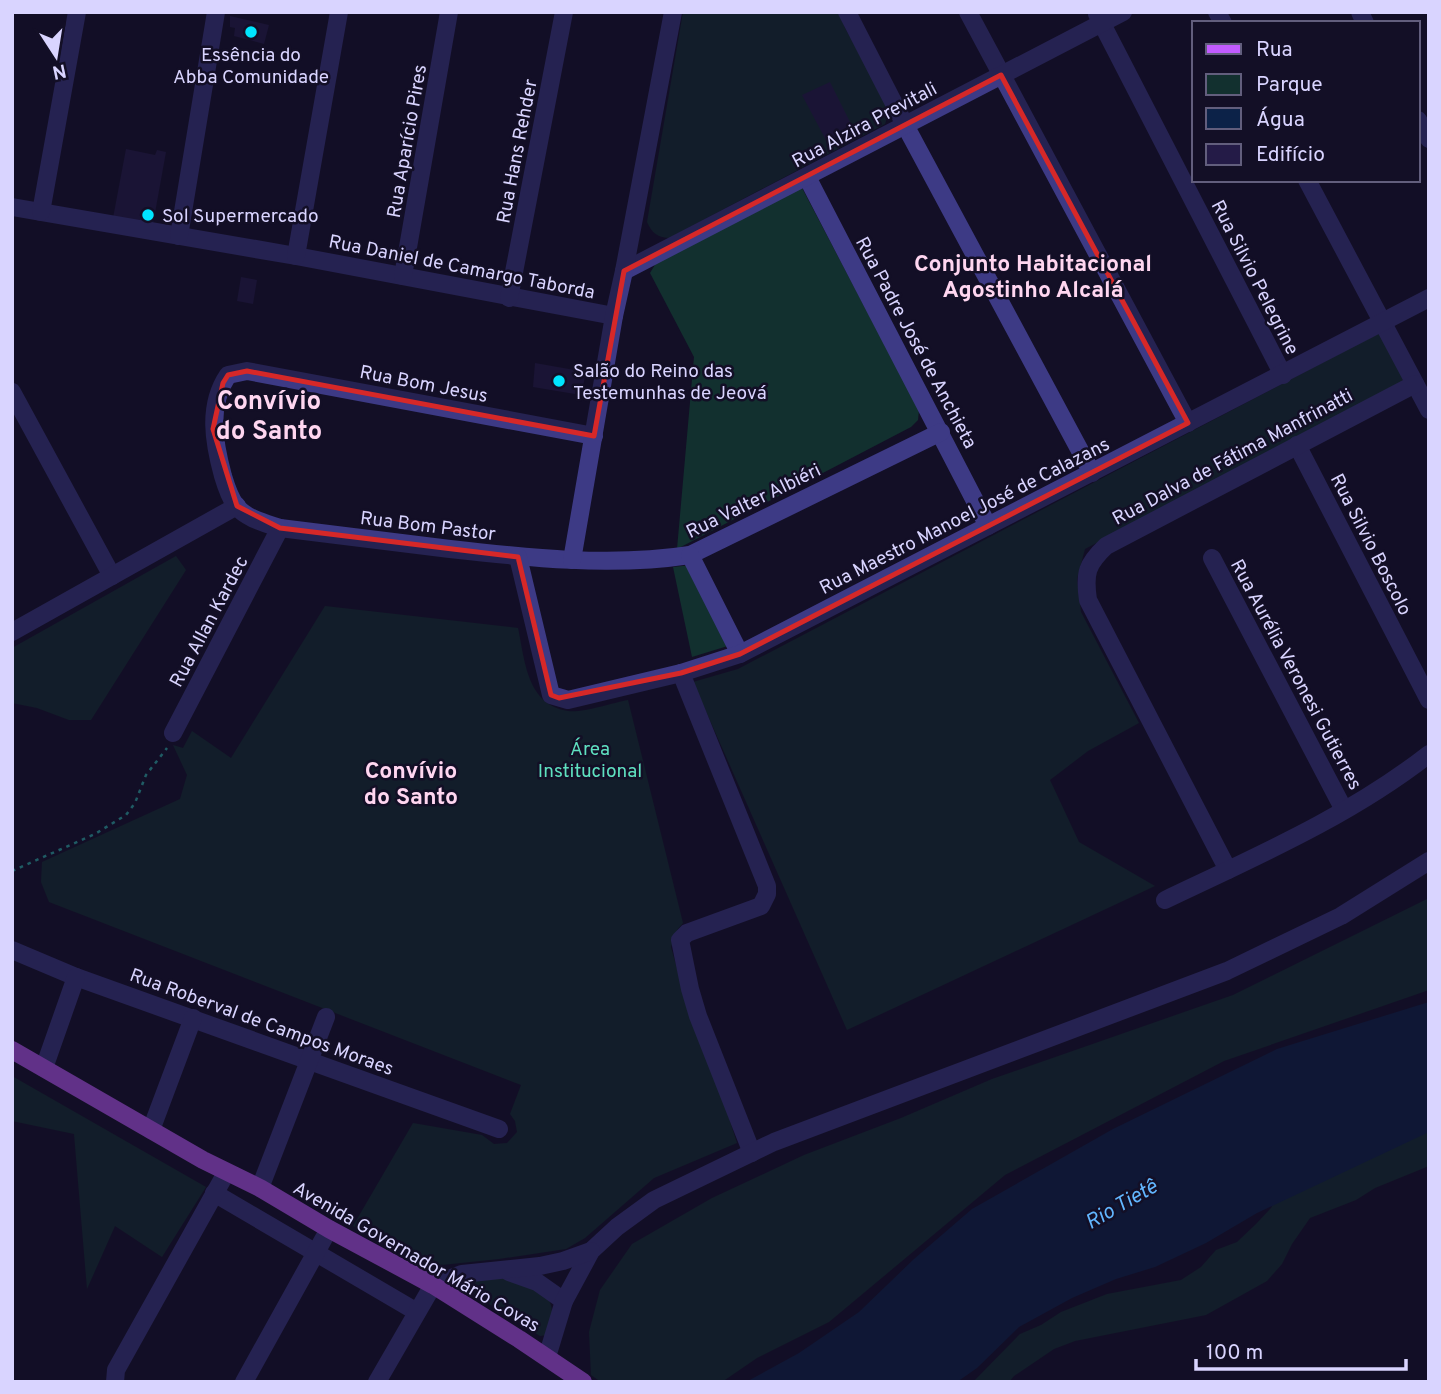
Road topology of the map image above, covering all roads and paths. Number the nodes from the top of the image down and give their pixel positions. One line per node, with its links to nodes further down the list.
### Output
1 (77, 12): 18 (street)
2 (216, 12): 19 (street)
3 (339, 12): 20 (street)
4 (449, 12): 22 (street, Rua Aparício Pires)
5 (564, 12): 23 (street, Rua Hans Rehder)
6 (673, 12): 21 (street)
7 (848, 12): 13 (street)
8 (968, 12): 11 (street)
9 (1123, 12): 10 (street, Rua Alzira Previtali)
10 (1099, 18): 11 (street, Rua Alzira Previtali); 27 (street, Rua Silvio Pelegrine)
11 (1001, 75): 13 (street, Rua Alzira Previtali); 31 (street)
12 (1420, 123): 14 (street)
13 (905, 125): 15 (street, Rua Alzira Previtali); 35 (street)
14 (1429, 139)
15 (807, 177): 21 (street, Rua Alzira Previtali); 32 (street, Rua Padre José de Anchieta)
16 (1308, 182): 26 (street)
17 (12, 207): 18 (street, Rua Daniel de Camargo Taborda)
18 (41, 212): 19 (street, Rua Daniel de Camargo Taborda)
19 (179, 236): 20 (street, Rua Daniel de Camargo Taborda)
20 (296, 256): 22 (street, Rua Daniel de Camargo Taborda)
21 (624, 271): 25 (street)
22 (403, 276): 23 (street, Rua Daniel de Camargo Taborda)
23 (509, 298): 25 (street, Rua Daniel de Camargo Taborda)
24 (1429, 298): 26 (street, Rua Maestro Manoel José de Calazans)
25 (614, 316): 33 (street)
26 (1383, 323): 27 (street, Rua Maestro Manoel José de Calazans); 28 (street)
27 (1283, 374): 31 (street, Rua Maestro Manoel José de Calazans)
28 (1415, 384): 30 (street); 34 (street, Rua Dalva de Fátima Manfrinatti)
29 (12, 392): 43 (street)
30 (1429, 410)
31 (1188, 423): 35 (street, Rua Maestro Manoel José de Calazans)
32 (941, 432): 37 (street, Rua Padre José de Anchieta); 39 (street, Rua Valter Albiéri)
33 (594, 436): 36 (street, Rua Bom Jesus); 42 (street)
34 (1297, 445): 47 (street, Rua Silvio Boscolo); 52 (street, Rua Dalva de Fátima Manfrinatti)
35 (1093, 472): 37 (street, Rua Maestro Manoel José de Calazans)
36 (237, 506): 38 (street, Rua Bom Pastor); 43 (street)
37 (988, 526): 45 (street, Rua Maestro Manoel José de Calazans)
38 (280, 528): 40 (street, Rua Bom Pastor); 48 (street, Rua Allan Kardec)
39 (690, 555): 42 (street, Rua Valter Albiéri); 45 (street)
40 (518, 557): 42 (street, Rua Bom Pastor); 46 (street, Rua Maestro Manoel José de Calazans)
41 (1212, 558): 50 (street, Rua Aurélia Veronesi Gutierres)
42 (572, 560)
43 (112, 576): 44 (street)
44 (12, 632)
45 (740, 654): 46 (street, Rua Maestro Manoel José de Calazans)
46 (681, 673): 64 (street)
47 (1429, 700)
48 (173, 733): 53 (path)
49 (1429, 754): 50 (street)
50 (1344, 810): 52 (street)
51 (1429, 861): 64 (street)
52 (1228, 870): 54 (street)
53 (12, 871)
54 (1165, 900)
55 (12, 950): 56 (street, Rua Roberval de Campos Moraes)
56 (76, 977): 58 (street, Rua Roberval de Campos Moraes); 61 (street)
57 (326, 1017): 60 (street)
58 (193, 1018): 60 (street, Rua Roberval de Campos Moraes); 63 (street)
59 (12, 1050): 61 (main road, Avenida Governador Mário Covas)
60 (308, 1060): 62 (street, Rua Roberval de Campos Moraes); 66 (street)
61 (44, 1068): 63 (main road, Avenida Governador Mário Covas)
62 (499, 1129)
63 (151, 1130): 65 (main road, Avenida Governador Mário Covas)
64 (752, 1153): 69 (street)
65 (226, 1173): 66 (main road, Avenida Governador Mário Covas); 67 (street)
66 (260, 1188): 68 (main road, Avenida Governador Mário Covas)
67 (214, 1193): 70 (street); 76 (street)
68 (329, 1229): 70 (street); 72 (main road, Avenida Governador Mário Covas)
69 (592, 1251): 71 (street); 73 (street)
70 (317, 1254): 74 (street); 77 (street)
71 (500, 1269): 72 (street); 73 (street)
72 (433, 1285): 74 (street); 75 (main road, Avenida Governador Mário Covas)
73 (564, 1301): 75 (street)
74 (417, 1312): 78 (street)
75 (547, 1357): 79 (main road, Avenida Governador Mário Covas)
76 (116, 1382)
77 (244, 1382)
78 (377, 1382)
79 (583, 1382)

